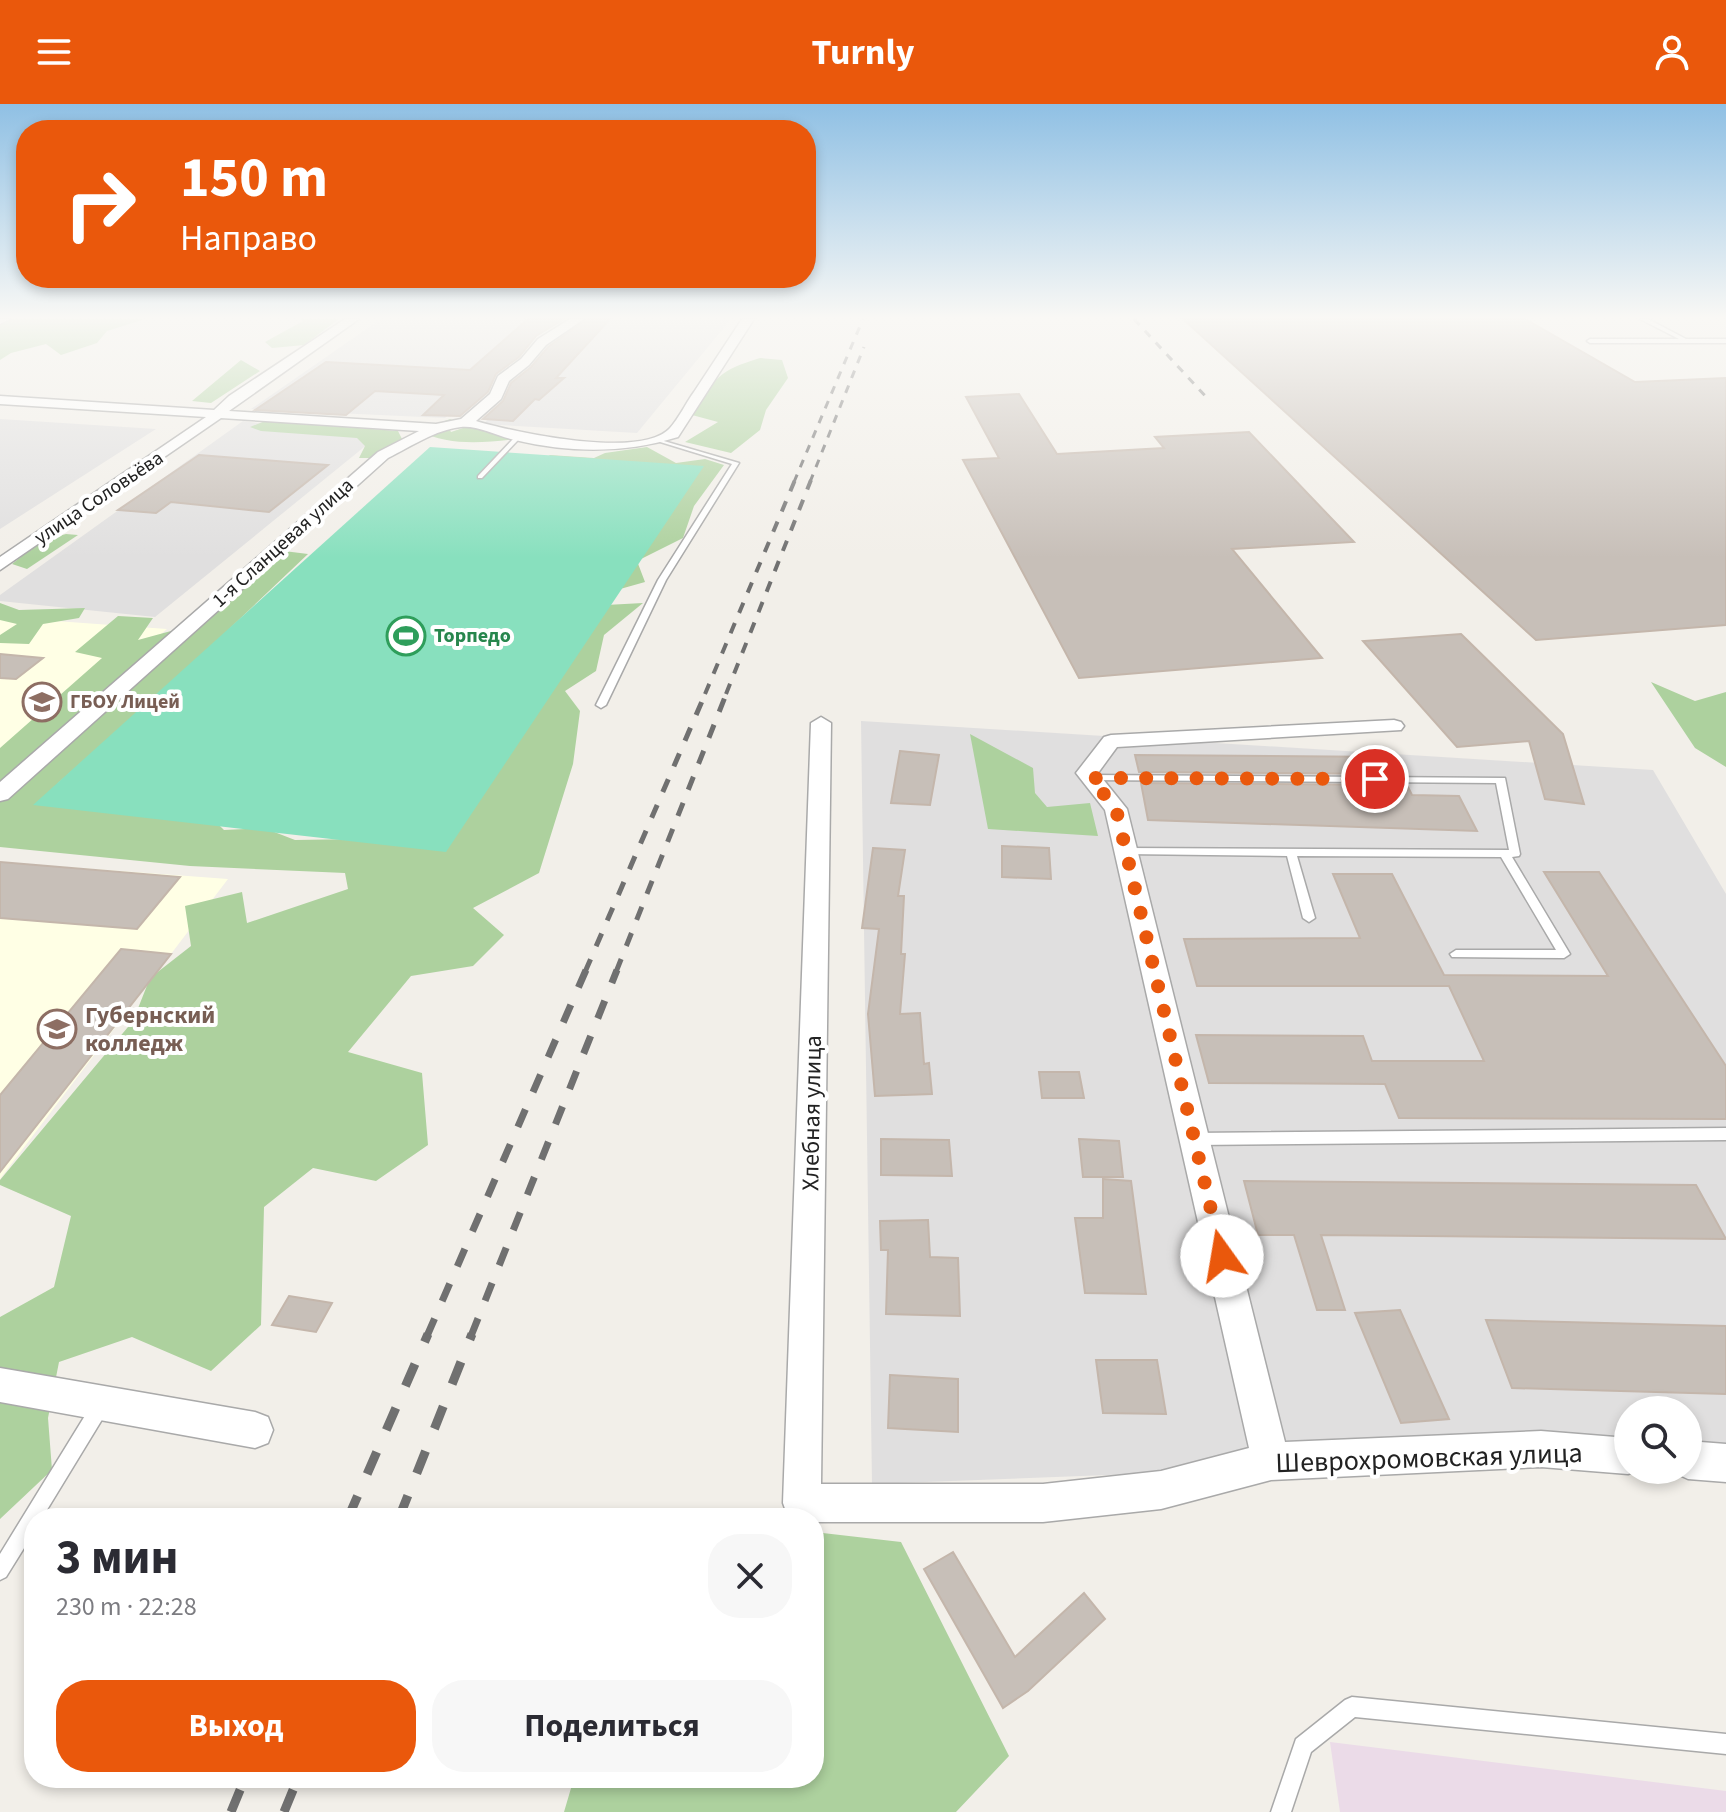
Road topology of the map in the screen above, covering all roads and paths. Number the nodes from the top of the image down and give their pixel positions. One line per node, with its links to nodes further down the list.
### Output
1 (236, 399): 5 (street, улица Соловьёва)
2 (493, 399): 6 (street, 1-я Сланцевая улица)
3 (696, 399): 9 (street)
4 (0, 400): 5 (street)
5 (217, 412): 7 (street); 11 (street, улица Соловьёва)
6 (466, 422): 7 (street, 1-я Сланцевая улица); 8 (street)
7 (436, 428): 16 (street, 1-я Сланцевая улица)
8 (516, 439): 9 (street); 10 (lane)
9 (659, 440): 12 (lane)
10 (480, 477)
11 (0, 565)
12 (601, 705)
13 (821, 723): 31 (street, Хлебная улица)
14 (1394, 726): 15 (street)
15 (1091, 778): 17 (street); 19 (lane)
16 (0, 794)
17 (1125, 851): 18 (lane); 23 (street)
18 (1291, 852): 19 (lane); 20 (lane)
19 (1504, 854): 21 (lane)
20 (1309, 918)
21 (1456, 954)
22 (1726, 1134): 23 (lane)
23 (1194, 1139): 28 (street)
24 (0, 1385): 25 (street)
25 (103, 1401): 26 (street); 32 (lane)
26 (255, 1430)
27 (1614, 1455): 28 (street, Шеврохромовская улица)
28 (1271, 1461): 31 (street, Шеврохромовская улица)
29 (1702, 1461): 30 (street)
30 (1726, 1463)
31 (802, 1503)
32 (38, 1508)
33 (24, 1531): 34 (lane)
34 (0, 1571)
35 (1726, 1744): 36 (lane)
36 (1281, 1812)

